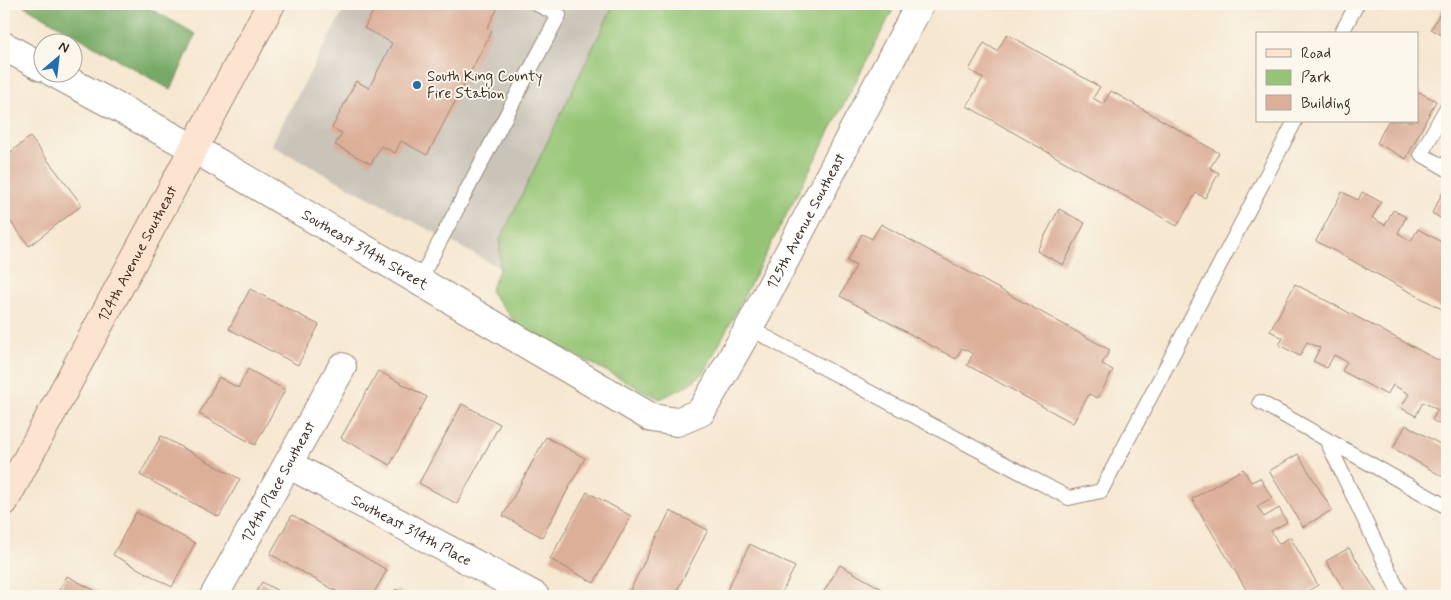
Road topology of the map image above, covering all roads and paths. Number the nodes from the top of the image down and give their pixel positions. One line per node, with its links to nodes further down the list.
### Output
1 (537, 4): 13 (lane)
2 (920, 4): 14 (street, 125th Avenue Southeast)
3 (1357, 4): 5 (lane)
4 (262, 7): 11 (street, 124th Avenue Southeast)
5 (1342, 32)
6 (4, 46): 7 (street)
7 (32, 61)
8 (71, 82): 11 (street, Southeast 314th Street)
9 (1447, 107): 12 (lane)
10 (1294, 122): 14 (lane)
11 (193, 148): 13 (street, Southeast 314th Street); 20 (street, 124th Avenue Southeast)
12 (1447, 169)
13 (419, 281): 17 (street, Southeast 314th Street)
14 (749, 328): 17 (street, 125th Avenue Southeast)
15 (342, 367): 19 (street, 124th Place Southeast)
16 (1260, 402): 18 (lane)
17 (678, 422)
18 (1326, 440): 21 (lane); 24 (lane)
19 (288, 464): 22 (street, 124th Place Southeast); 23 (street, Southeast 314th Place)
20 (4, 502)
21 (1447, 507)
22 (214, 596)
23 (535, 596)
24 (1400, 596)

